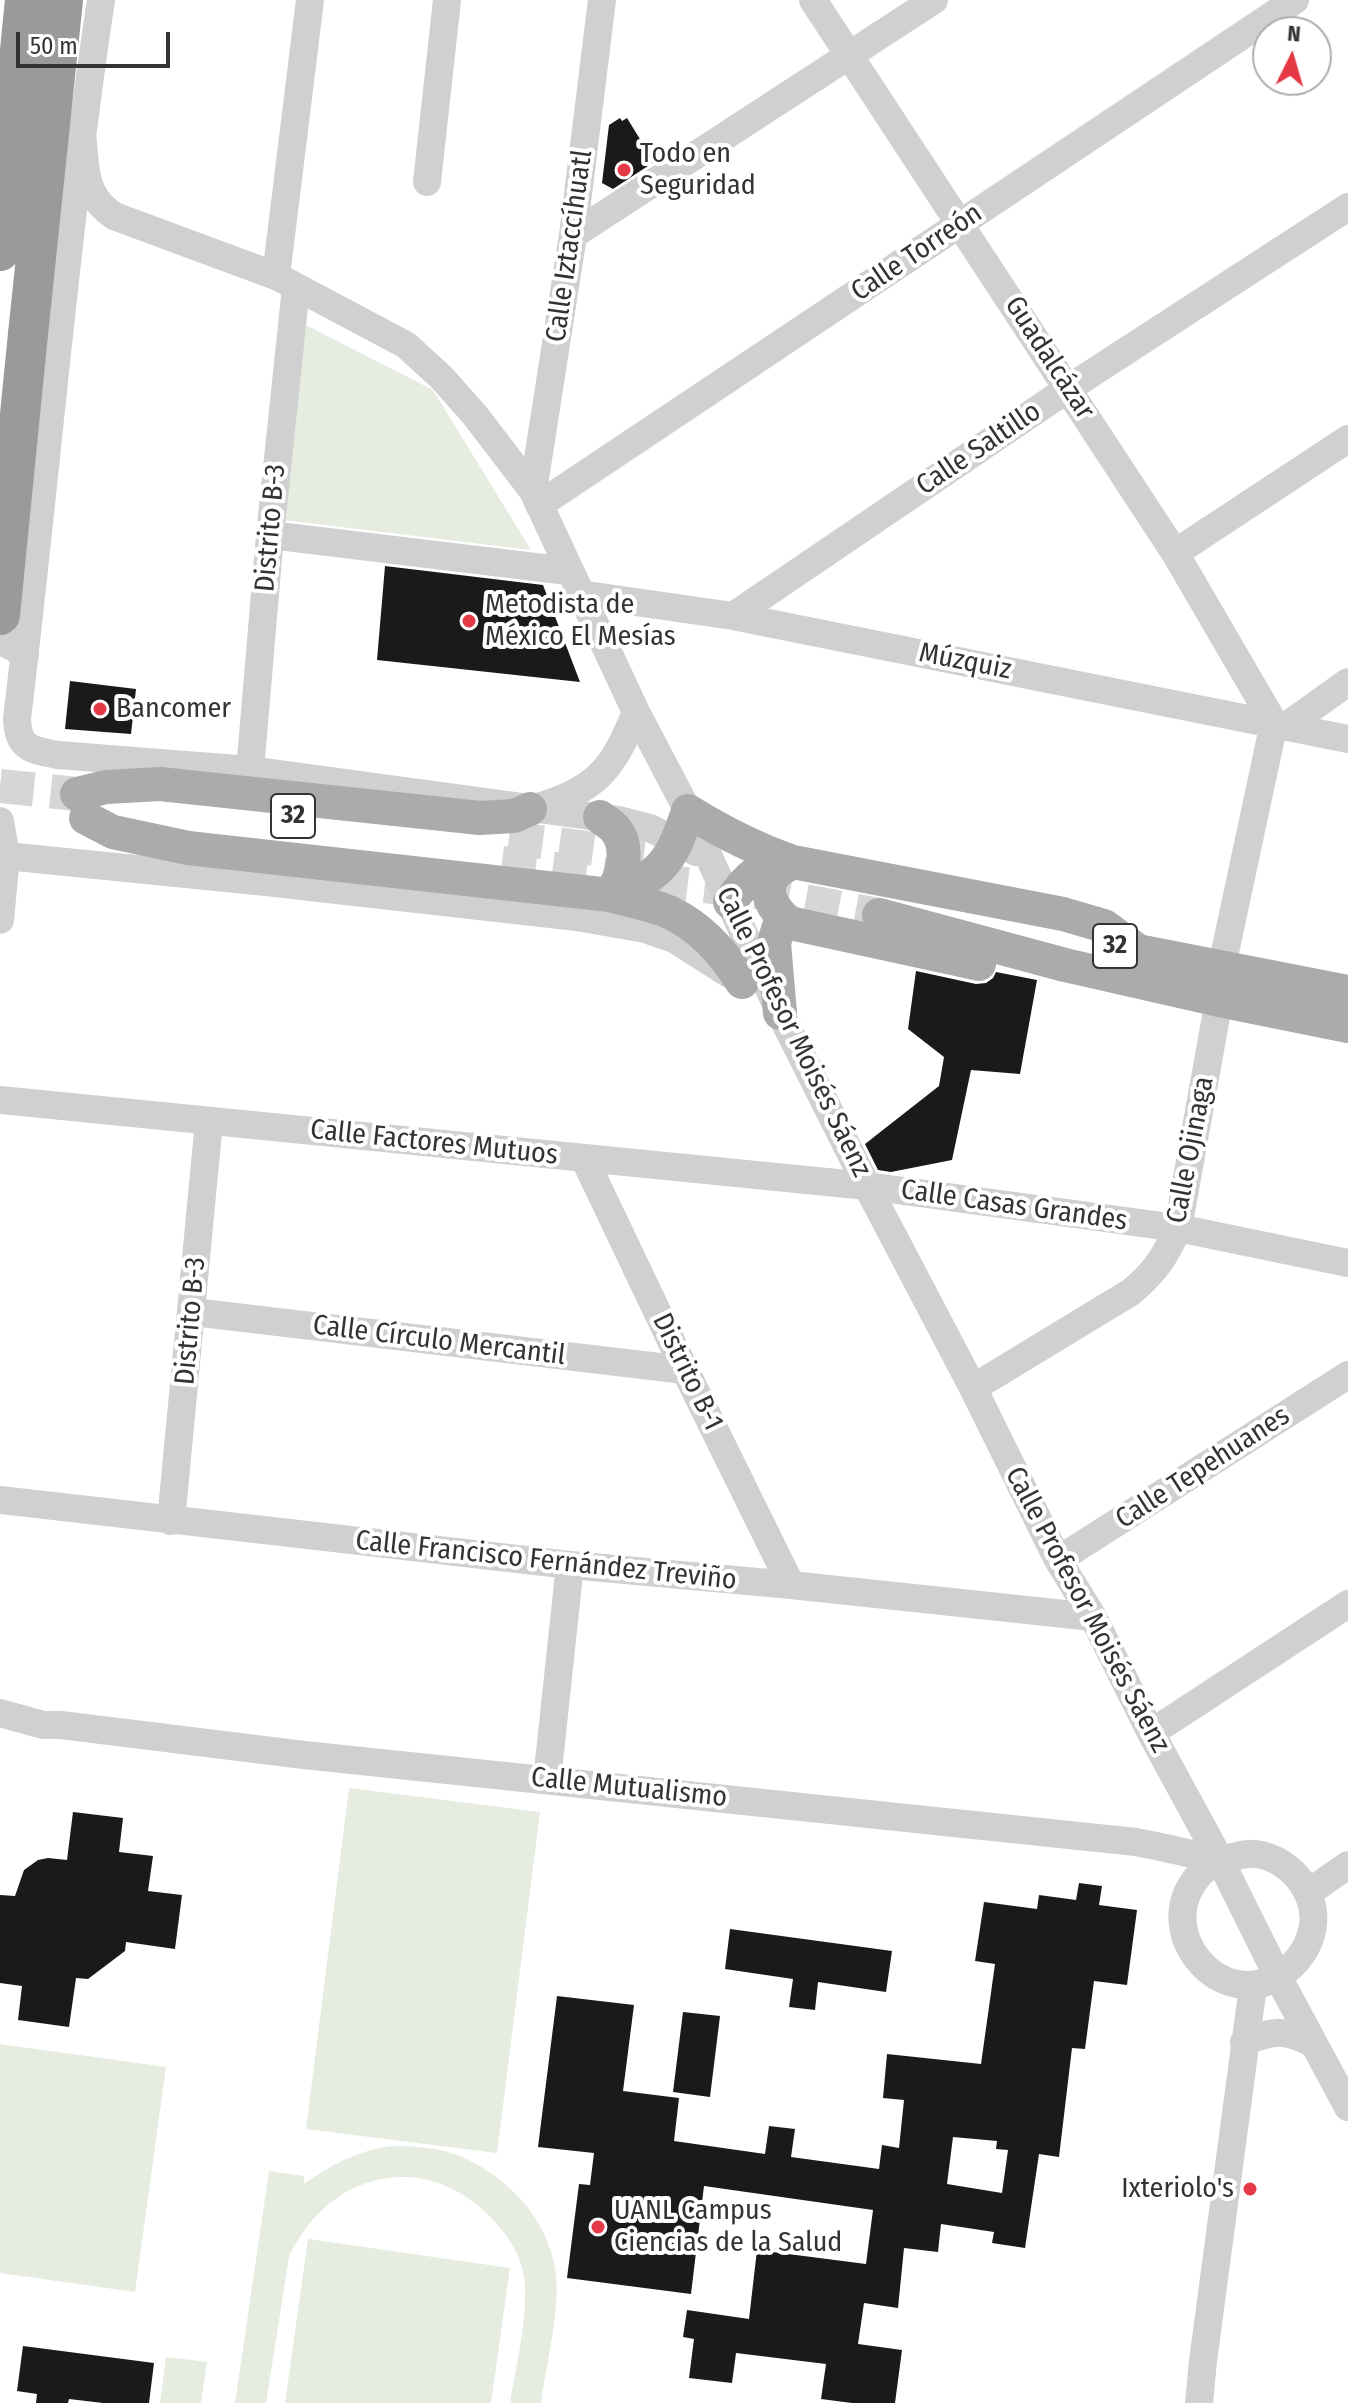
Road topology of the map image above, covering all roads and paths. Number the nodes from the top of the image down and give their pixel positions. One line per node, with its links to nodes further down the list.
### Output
1 (25, 0): 16 (highway)
2 (63, 0): 26 (highway, bridge)
3 (101, 0): 11 (street)
4 (310, 0): 17 (street, Distrito B-3)
5 (447, 0): 12 (street)
6 (602, 0): 15 (street, Calle Iztaccíhuatl)
7 (813, 0): 10 (street, Guadalcázar)
8 (934, 0): 10 (street)
9 (1295, 0): 14 (street, Calle Torreón)
10 (850, 56): 14 (street, Guadalcázar); 15 (street)
11 (82, 132): 17 (street); 22 (street)
12 (427, 182)
13 (1348, 207): 18 (street, Calle Saltillo)
14 (961, 224): 18 (street, Guadalcázar); 20 (street, Calle Torreón)
15 (573, 235): 20 (street, Calle Iztaccíhuatl)
16 (0, 251)
17 (286, 282): 20 (street); 21 (street, Distrito B-3)
18 (1069, 388): 23 (street, Guadalcázar); 27 (street, Calle Saltillo)
19 (1348, 439): 23 (street)
20 (536, 498): 25 (street)
21 (270, 535): 25 (street, Múzquiz); 34 (street, Distrito B-3)
22 (38, 539): 24 (street); 29 (street)
23 (1175, 553): 32 (street, Guadalcázar)
24 (0, 570)
25 (574, 582): 27 (street, Múzquiz); 31 (street)
26 (0, 615)
27 (733, 616): 32 (street, Múzquiz)
28 (0, 641): 29 (street)
29 (25, 655): 34 (street)
30 (1348, 682): 32 (street)
31 (636, 712): 36 (street); 39 (street)
32 (1281, 724): 33 (street, Múzquiz); 50 (street)
33 (1348, 739)
34 (250, 770): 36 (street)
35 (80, 809): 36 (main road); 40 (main road, 32); 43 (main road)
36 (530, 809): 37 (street)
37 (600, 817): 39 (street); 43 (main road)
38 (0, 821): 41 (street)
39 (683, 826): 42 (main road); 43 (main road); 44 (street, Calle Profesor Moisés Sáenz)
40 (506, 851)
41 (6, 856): 45 (street); 46 (street)
42 (793, 862): 44 (main road); 47 (main road); 48 (main road)
43 (610, 895): 45 (street); 51 (main road)
44 (730, 902): 54 (street, Calle Profesor Moisés Sáenz)
45 (554, 914): 51 (street)
46 (0, 920)
47 (790, 923): 49 (main road); 54 (main road)
48 (1138, 951): 49 (main road, 32); 50 (main road, 32)
49 (1065, 965): 53 (main road, 32)
50 (1222, 966): 52 (main road, 32)
51 (742, 982): 54 (street)
52 (1348, 992)
53 (1219, 1000): 55 (main road, 32); 60 (street, Calle Ojinaga)
54 (780, 1013): 59 (street, Calle Profesor Moisés Sáenz)
55 (1348, 1026)
56 (0, 1100): 57 (street, Calle Factores Mutuos)
57 (209, 1121): 58 (street, Calle Factores Mutuos); 62 (street, Distrito B-3)
58 (584, 1158): 59 (street, Calle Factores Mutuos); 63 (street, Distrito B-1)
59 (867, 1186): 60 (street, Calle Casas Grandes); 65 (street, Calle Profesor Moisés Sáenz)
60 (1178, 1228): 61 (street, Calle Casas Grandes); 65 (street, Calle Ojinaga)
61 (1348, 1263)
62 (193, 1312): 63 (street, Calle Círculo Mercantil); 67 (street, Distrito B-3)
63 (685, 1370): 70 (street, Distrito B-1)
64 (1348, 1375): 68 (street, Calle Tepehuanes)
65 (973, 1388): 68 (street, Calle Profesor Moisés Sáenz)
66 (0, 1500): 67 (street, Calle Francisco Fernández Treviño)
67 (171, 1521): 69 (street, Calle Francisco Fernández Treviño)
68 (1058, 1560): 72 (street, Calle Profesor Moisés Sáenz)
69 (570, 1565): 70 (street, Calle Francisco Fernández Treviño); 77 (street)
70 (791, 1585): 72 (street, Calle Francisco Fernández Treviño)
71 (1348, 1604): 76 (street)
72 (1093, 1617): 76 (street, Calle Profesor Moisés Sáenz)
73 (0, 1713): 74 (street, Calle Mutualismo)
74 (37, 1723): 75 (street, Calle Mutualismo); 77 (street, Calle Mutualismo)
75 (0, 1728)
76 (1151, 1733): 78 (street, Calle Profesor Moisés Sáenz)
77 (547, 1780): 78 (street, Calle Mutualismo)
78 (1220, 1860): 80 (street, Calle Mutualismo); 81 (street, Calle Profesor Moisés Sáenz); 81 (street)
79 (1348, 1865): 80 (street)
80 (1308, 1893): 81 (street)
81 (1265, 1981): 82 (street); 83 (street, Calle Profesor Moisés Sáenz)
82 (1244, 2042): 83 (street); 85 (street)
83 (1314, 2044): 84 (street, Calle Profesor Moisés Sáenz)
84 (1346, 2096)
85 (1199, 2403)

